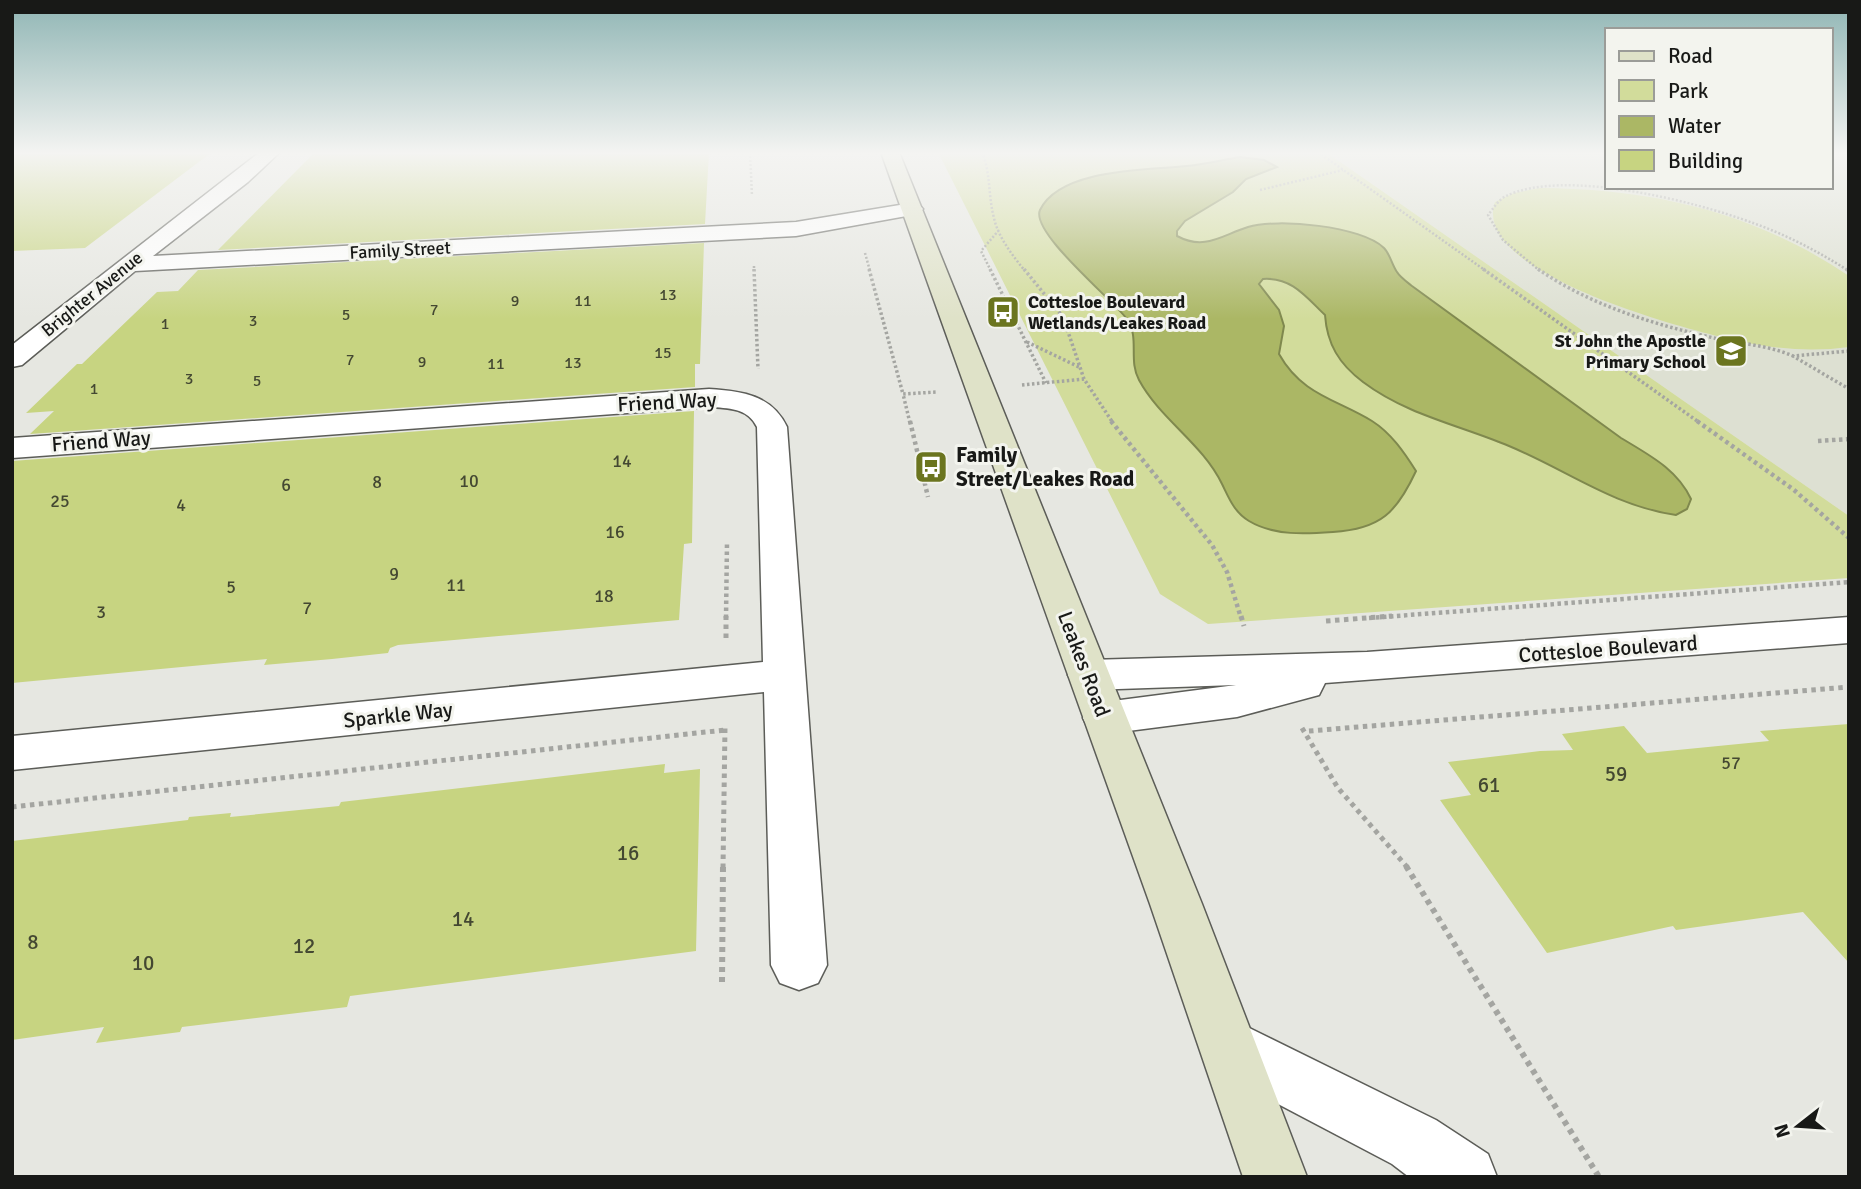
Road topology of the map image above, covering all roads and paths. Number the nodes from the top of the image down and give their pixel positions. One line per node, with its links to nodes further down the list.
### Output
1 (200, 207): 10 (street, Brighter Avenue)
2 (1396, 207): 23 (path)
3 (1490, 207): 14 (path)
4 (1702, 207): 11 (path)
5 (912, 209): 6 (street, Family Street); 8 (main road, Leakes Road)
6 (796, 229): 8 (street, Family Street); 10 (street, Family Street)
7 (999, 230): 12 (path)
8 (923, 237): 29 (main road, Leakes Road)
9 (864, 248): 19 (path)
10 (128, 264): 15 (street, Brighter Avenue)
11 (1849, 271)
12 (1026, 342): 16 (path); 17 (path)
13 (1849, 351): 14 (path)
14 (1793, 356): 18 (path)
15 (12, 359)
16 (1080, 368)
17 (1046, 383)
18 (1849, 389)
19 (903, 394)
20 (1849, 439): 21 (path)
21 (1818, 441)
22 (12, 448): 27 (street, Friend Way)
23 (1849, 538)
24 (1849, 582): 25 (path)
25 (1313, 622)
26 (1849, 631): 29 (street, Cottesloe Boulevard)
27 (783, 675): 32 (street, Sparkle Way); 34 (street, Friend Way)
28 (1849, 687): 31 (path)
29 (1097, 697): 35 (main road, Leakes Road)
30 (725, 730): 33 (path)
31 (1304, 731)
32 (12, 753)
33 (12, 807)
34 (799, 965)
35 (1229, 1047): 37 (main road, Leakes Road); 38 (street)
36 (1580, 1145): 39 (path)
37 (1275, 1177)
38 (1465, 1177)
39 (1599, 1177)

